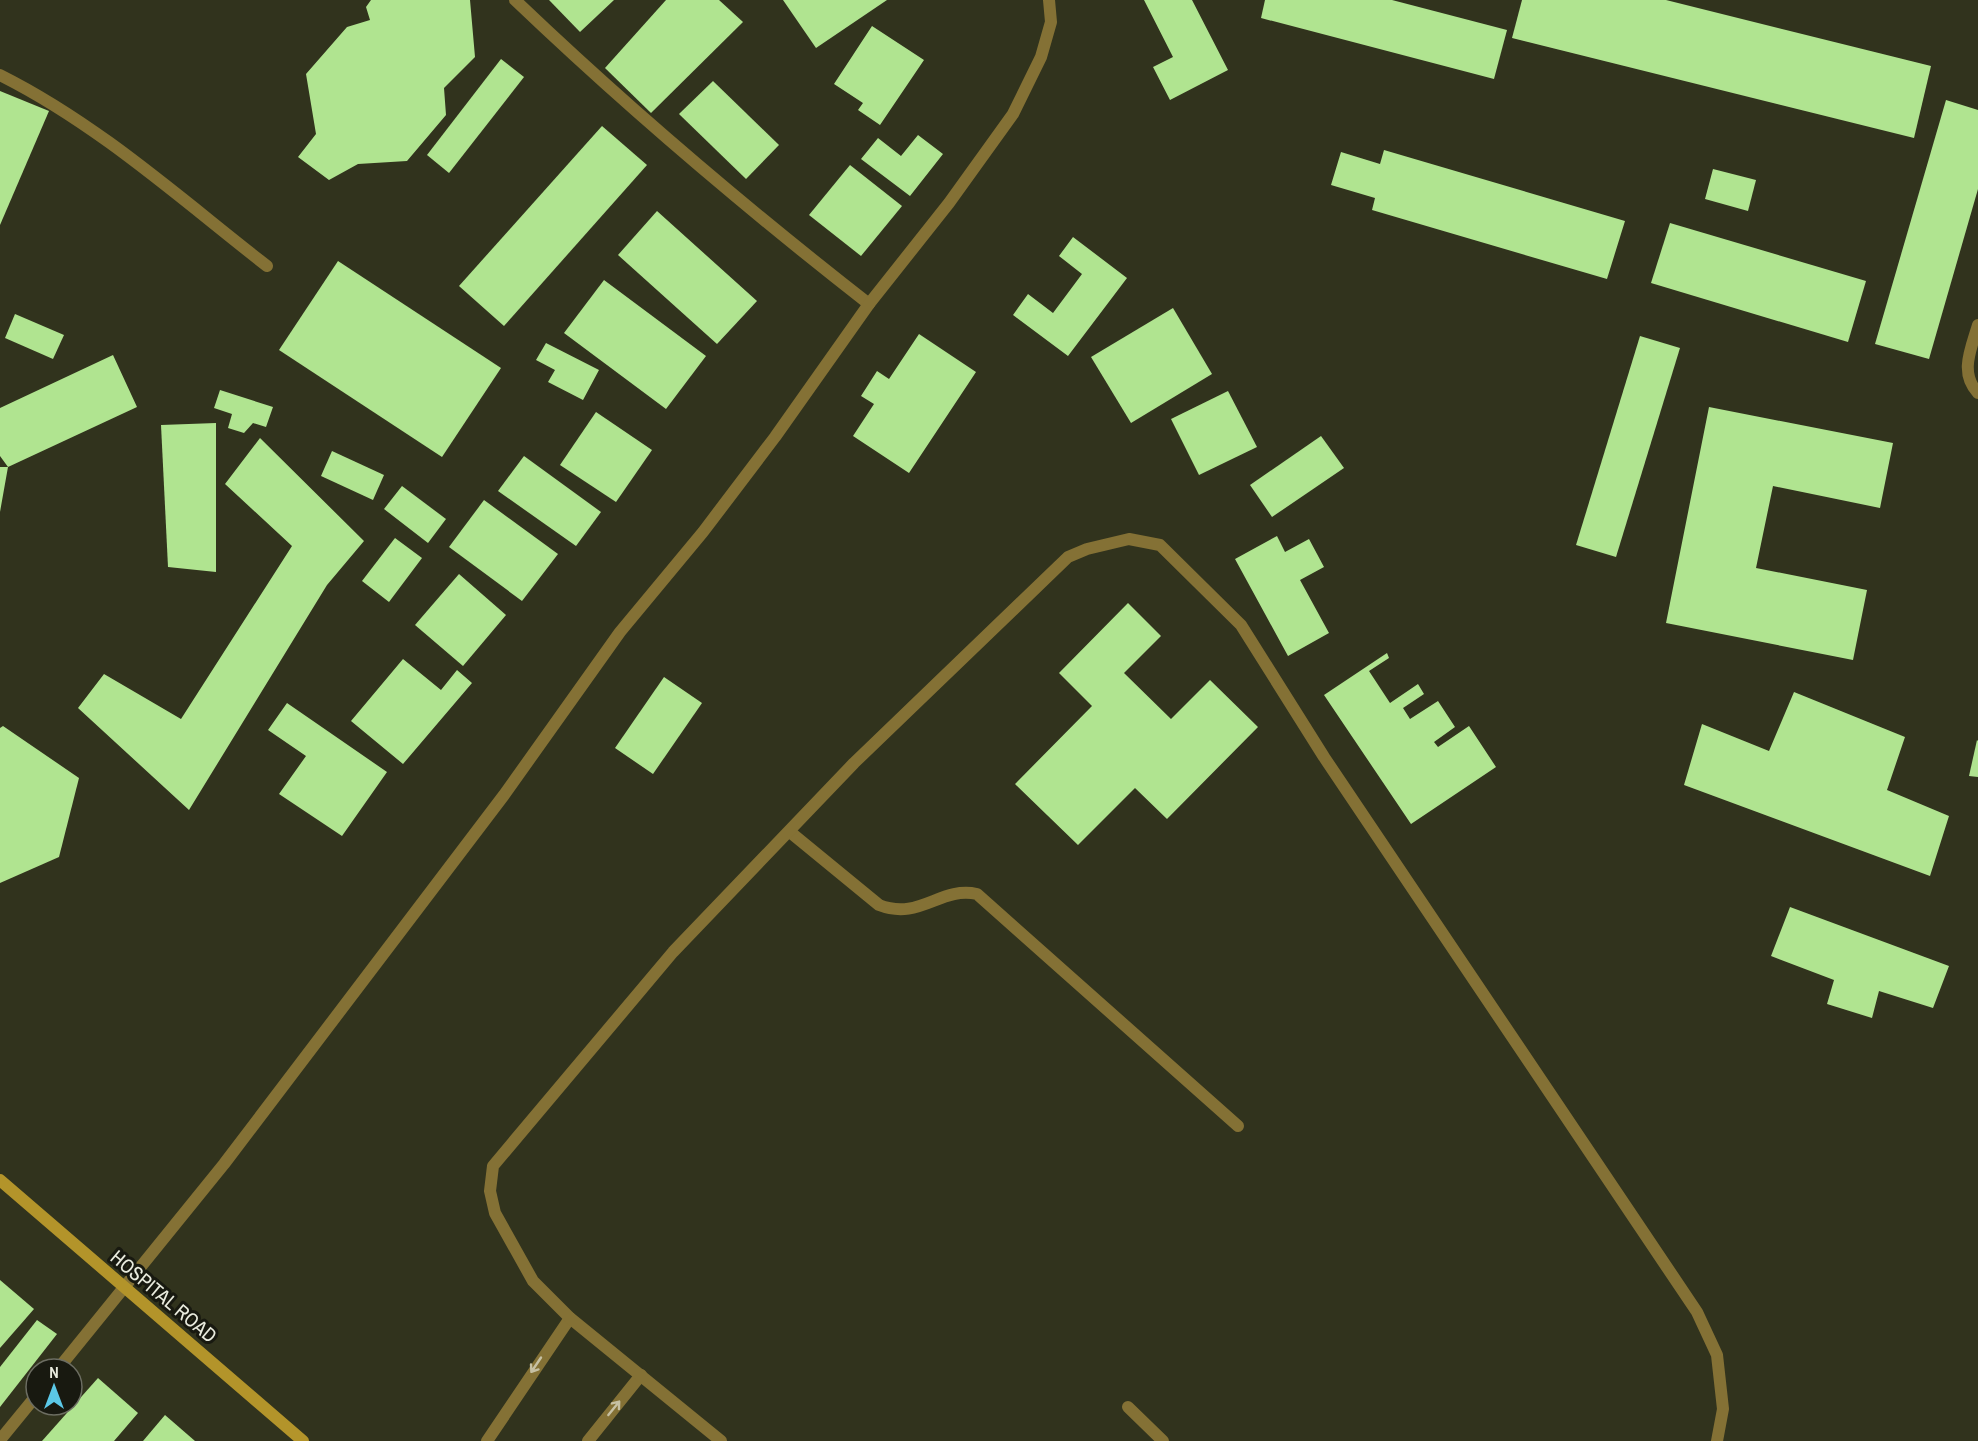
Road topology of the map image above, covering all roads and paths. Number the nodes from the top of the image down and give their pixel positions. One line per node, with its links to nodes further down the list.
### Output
1 (515, 0): 5 (street)
2 (1049, 0): 5 (street)
3 (0, 75): 4 (street)
4 (267, 266)
5 (869, 304): 11 (street)
6 (1978, 325): 7 (street)
7 (1978, 393)
8 (790, 832): 9 (street); 12 (street); 23 (street)
9 (1238, 1126)
10 (0, 1180): 11 (street, HOSPITAL ROAD)
11 (123, 1287): 13 (street); 18 (street, HOSPITAL ROAD)
12 (570, 1318): 14 (street); 19 (street, one-way to 19)
13 (68, 1357)
14 (641, 1375): 20 (street, one-way to 14); 21 (street)
15 (1128, 1407): 22 (street)
16 (24, 1411): 17 (street)
17 (0, 1440)
18 (303, 1441)
19 (487, 1441)
20 (588, 1441)
21 (721, 1441)
22 (1163, 1441)
23 (1717, 1441)

